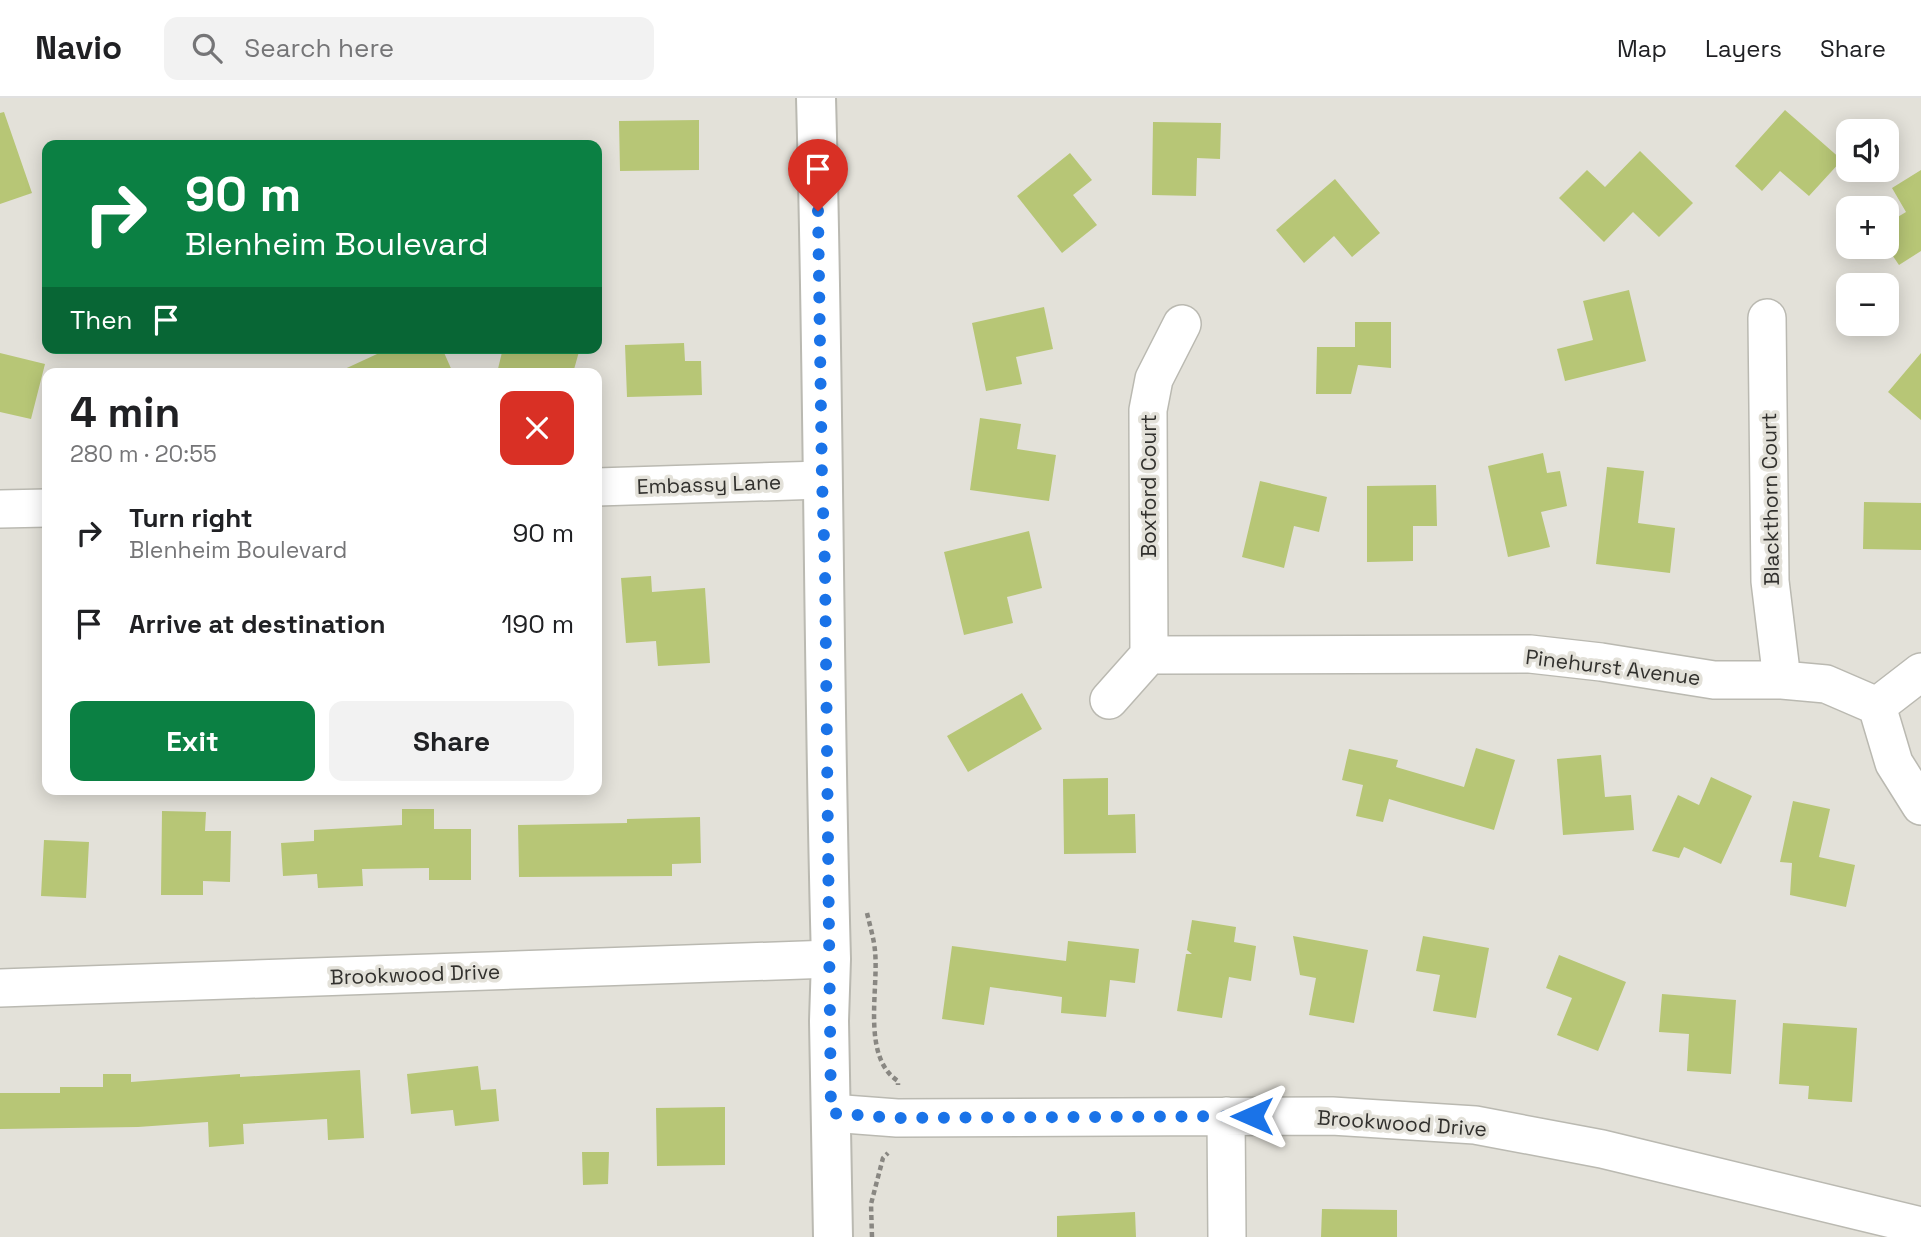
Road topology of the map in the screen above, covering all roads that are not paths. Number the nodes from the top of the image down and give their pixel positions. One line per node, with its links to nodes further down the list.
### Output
1 (816, 98): 4 (main road)
2 (1767, 318): 10 (street, Blackthorn Court)
3 (1182, 324): 8 (street, Boxford Court)
4 (822, 480): 5 (street, Embassy Lane); 14 (main road)
5 (602, 487)
6 (42, 508): 7 (street)
7 (0, 509)
8 (1149, 656): 10 (street, Pinehurst Avenue); 11 (street)
9 (1921, 672): 12 (street)
10 (1782, 680): 12 (street, Pinehurst Avenue)
11 (1109, 700)
12 (1877, 706): 13 (street)
13 (1921, 806)
14 (831, 959): 15 (street, Brookwood Drive); 16 (main road)
15 (0, 988)
16 (831, 1113): 17 (street, Brookwood Drive); 20 (main road)
17 (1226, 1116): 18 (street, Brookwood Drive); 21 (street)
18 (1851, 1223): 19 (street, Brookwood Drive)
19 (1921, 1226)
20 (834, 1237)
21 (1227, 1237)

